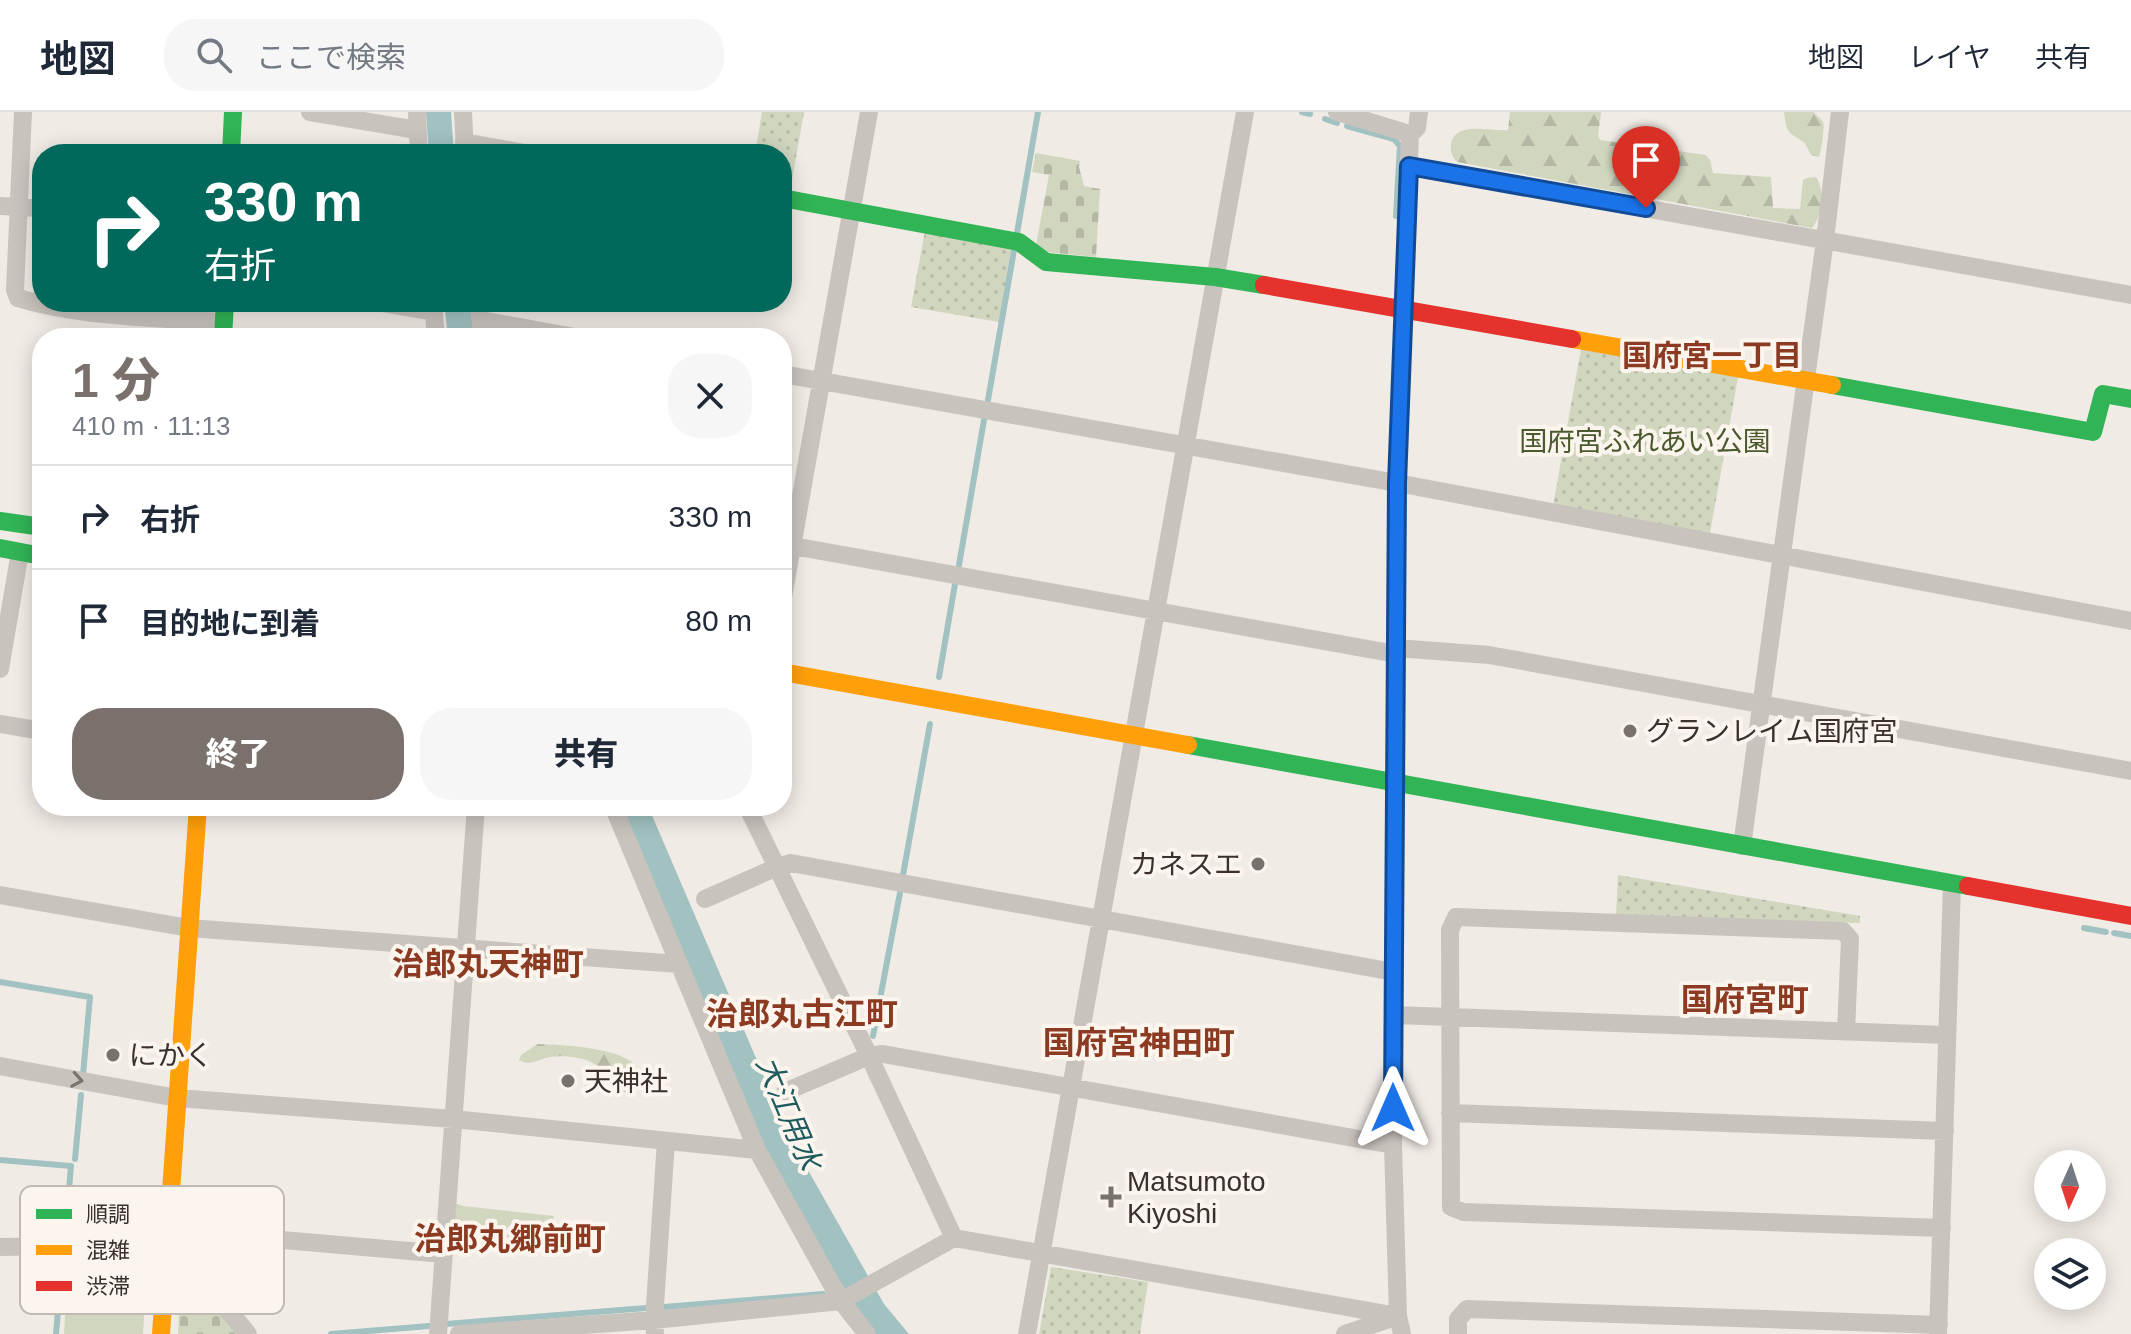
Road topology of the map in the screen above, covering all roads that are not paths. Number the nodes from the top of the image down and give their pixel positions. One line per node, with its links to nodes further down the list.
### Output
1 (23, 112): 17 (street)
2 (233, 112): 12 (street)
3 (310, 112): 10 (street)
4 (463, 112): 14 (street)
5 (869, 112): 19 (street)
6 (1245, 112): 21 (street)
7 (1337, 112): 11 (street)
8 (1419, 112): 11 (street)
9 (1840, 112): 20 (street)
10 (417, 121): 13 (street)
11 (1410, 134): 15 (street)
12 (231, 144)
13 (418, 144)
14 (464, 144)
15 (1409, 166): 20 (street); 24 (street)
16 (792, 200): 19 (street)
17 (9, 207): 18 (street); 23 (street)
18 (32, 208)
19 (852, 210): 21 (street); 30 (street)
20 (1825, 240): 22 (street); 31 (street)
21 (1215, 277): 24 (street); 33 (street)
22 (2131, 295)
23 (32, 302)
24 (1404, 309): 31 (street); 34 (street)
25 (93, 312): 27 (street)
26 (481, 320): 28 (street)
27 (208, 328)
28 (525, 328)
29 (792, 376): 30 (street)
30 (821, 381): 33 (street); 36 (street)
31 (1806, 381): 32 (street); 42 (street)
32 (2131, 399)
33 (1185, 446): 34 (street); 43 (street)
34 (1397, 483): 42 (street); 45 (street)
35 (0, 521): 37 (street)
36 (792, 521)
37 (32, 526)
38 (792, 546): 43 (street)
39 (0, 548): 40 (street)
40 (20, 552): 41 (street); 46 (street)
41 (32, 554)
42 (1782, 556): 44 (street); 48 (street)
43 (1155, 610): 45 (street); 51 (street)
44 (2131, 621)
45 (1396, 651): 48 (street); 53 (street)
46 (0, 669)
47 (792, 674): 51 (street)
48 (1761, 704): 52 (street); 58 (street)
49 (0, 724): 50 (street)
50 (32, 729)
51 (1132, 734): 53 (street); 64 (street)
52 (2131, 771)
53 (1395, 782): 58 (street); 68 (street)
54 (197, 816): 65 (street)
55 (475, 816): 66 (street)
56 (617, 816): 67 (street)
57 (752, 816): 59 (street)
58 (1742, 846): 60 (street)
59 (777, 867): 62 (street); 64 (street); 73 (street)
60 (1952, 884): 63 (street); 72 (street)
61 (0, 895): 65 (street)
62 (705, 899)
63 (2131, 916)
64 (1100, 919): 68 (street); 75 (street)
65 (189, 928): 66 (street); 77 (street)
66 (466, 947): 67 (street); 79 (street)
67 (679, 964): 83 (street)
68 (1394, 972): 69 (street)
69 (1394, 1015): 70 (street); 82 (street)
70 (1450, 1017): 71 (street); 71 (street); 78 (street)
71 (1846, 1031): 72 (street)
72 (1947, 1035): 80 (street)
73 (869, 1056): 75 (street); 76 (street); 86 (street)
74 (0, 1066): 77 (street, one-way to 77)
75 (1070, 1087): 82 (street); 90 (street)
76 (785, 1092)
77 (177, 1098): 79 (street); 84 (street)
78 (1450, 1113): 80 (street); 85 (street)
79 (453, 1119): 81 (street); 91 (street)
80 (1945, 1131): 85 (street)
81 (666, 1141): 83 (street); 96 (street)
82 (1393, 1145): 95 (street)
83 (757, 1150): 92 (street)
84 (171, 1186)
85 (1942, 1228): 97 (street)
86 (954, 1238): 90 (street); 92 (street)
87 (284, 1244): 91 (street)
88 (20, 1246): 89 (street)
89 (0, 1247)
90 (1041, 1253): 95 (street); 104 (street)
91 (444, 1254): 101 (street)
92 (841, 1301): 96 (street); 103 (street)
93 (162, 1314): 99 (street)
94 (232, 1314): 100 (street)
95 (1400, 1325): 105 (street)
96 (654, 1327): 98 (street)
97 (1938, 1330): 106 (street)
98 (521, 1331): 102 (street)
99 (161, 1334)
100 (248, 1334)
101 (438, 1334)
102 (459, 1334)
103 (867, 1334)
104 (1027, 1334)
105 (1345, 1334)
106 (1458, 1334)

